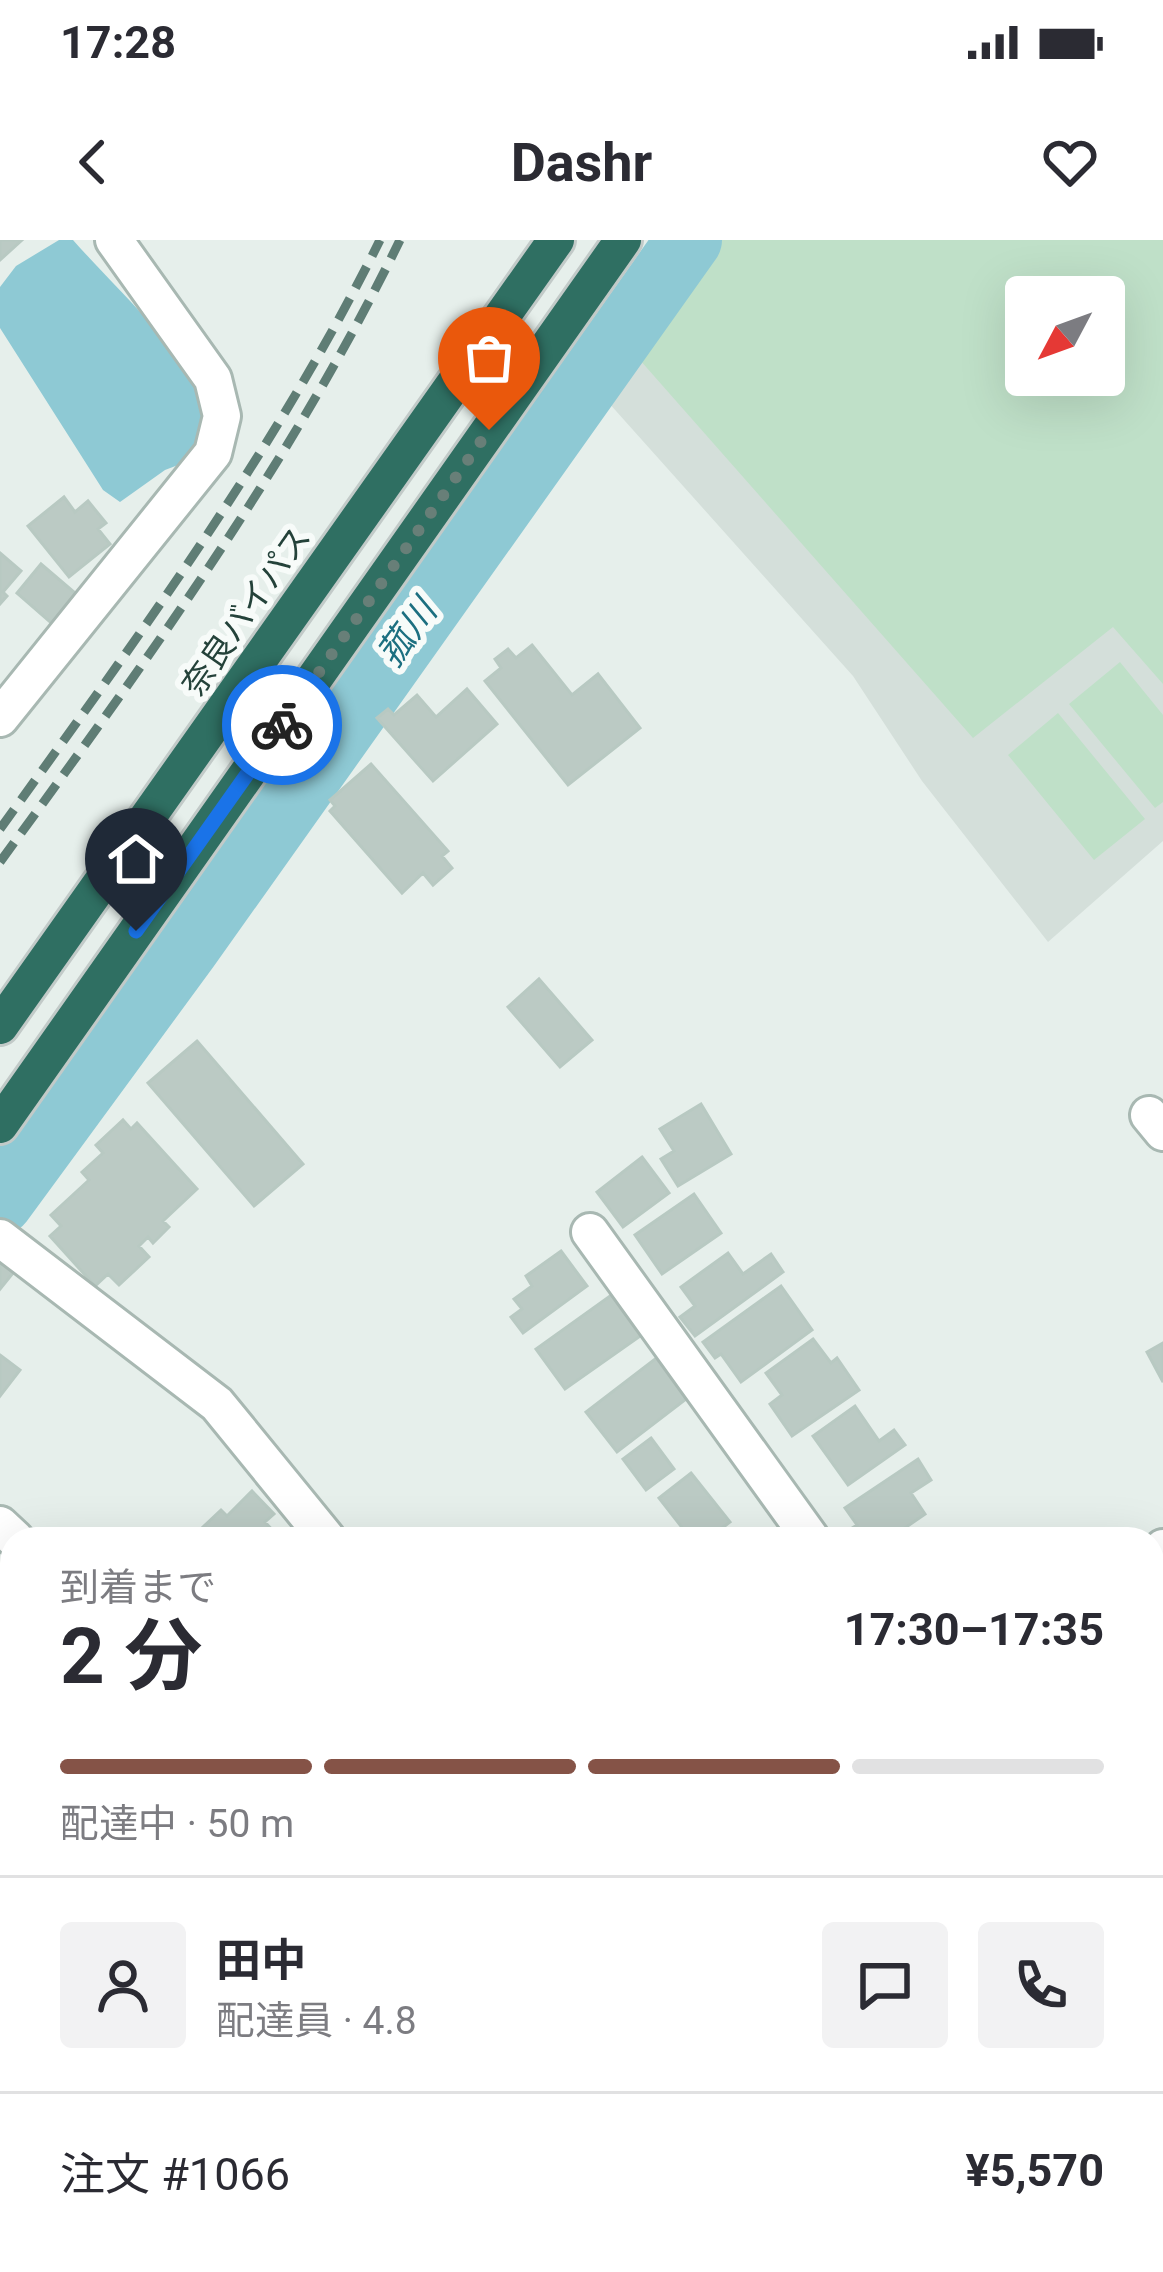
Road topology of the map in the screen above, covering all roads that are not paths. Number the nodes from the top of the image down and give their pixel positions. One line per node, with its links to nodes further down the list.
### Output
1 (114, 240): 4 (street)
2 (556, 240): 5 (highway, 奈良バイパス)
3 (623, 240): 6 (highway)
4 (0, 718)
5 (0, 1026)
6 (0, 1125)
7 (590, 1232): 10 (street)
8 (0, 1238): 9 (street)
9 (317, 1527)
10 (803, 1527)

